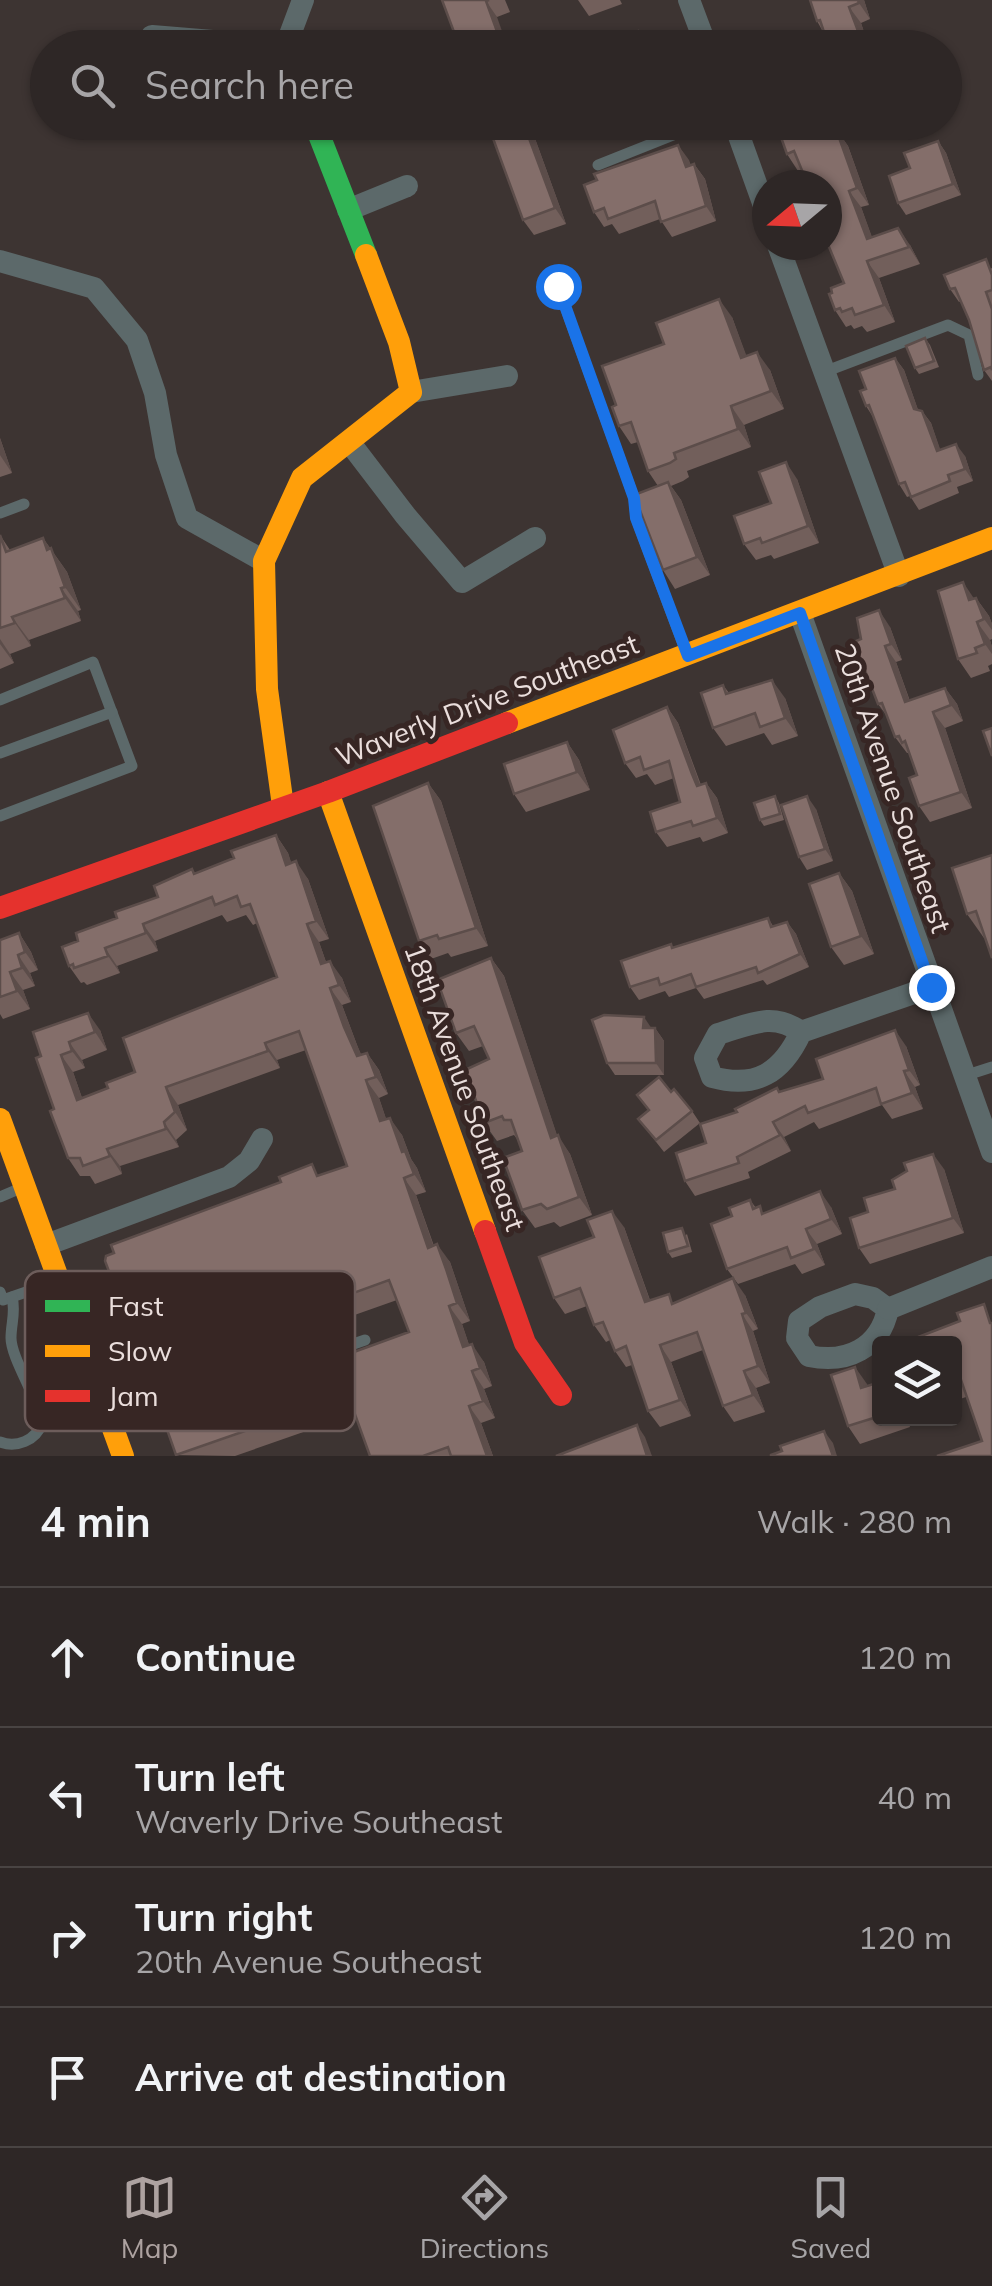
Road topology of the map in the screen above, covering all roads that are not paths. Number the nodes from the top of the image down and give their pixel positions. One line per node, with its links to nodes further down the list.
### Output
1 (303, 0): 3 (street)
2 (689, 0): 4 (street)
3 (292, 30)
4 (700, 30)
5 (321, 140): 11 (main road)
6 (661, 140): 8 (lane)
7 (740, 140): 9 (street)
8 (598, 165)
9 (752, 172)
10 (407, 186): 11 (street)
11 (348, 210): 18 (main road)
12 (783, 260): 15 (street)
13 (0, 261): 24 (street)
14 (558, 286): 27 (lane)
15 (824, 372): 16 (lane); 25 (street)
16 (978, 375)
17 (507, 376): 18 (street)
18 (410, 392): 19 (main road)
19 (350, 443): 22 (street); 24 (main road)
20 (24, 504): 21 (lane)
21 (0, 513)
22 (535, 538)
23 (991, 542): 25 (main road, Waverly Drive Southeast)
24 (264, 560): 32 (main road)
25 (899, 576): 26 (main road, Waverly Drive Southeast)
26 (800, 613): 27 (main road, Waverly Drive Southeast); 35 (street, 20th Avenue Southeast)
27 (688, 656): 31 (main road, Waverly Drive Southeast)
28 (0, 700): 29 (lane)
29 (112, 712): 30 (lane); 33 (lane)
30 (0, 753)
31 (328, 792): 32 (main road, Waverly Drive Southeast); 53 (main road, 18th Avenue Southeast)
32 (283, 806): 34 (main road, Waverly Drive Southeast)
33 (0, 816)
34 (0, 908)
35 (931, 987): 36 (street); 38 (street, 20th Avenue Southeast)
36 (801, 1032)
37 (992, 1067): 38 (lane)
38 (964, 1076): 41 (street, 20th Avenue Southeast)
39 (0, 1119): 42 (main road)
40 (262, 1139): 44 (street)
41 (990, 1140)
42 (25, 1187): 43 (lane); 44 (main road)
43 (0, 1196)
44 (46, 1245): 46 (main road)
45 (992, 1267): 48 (street)
46 (55, 1271)
47 (6, 1294): 50 (lane)
48 (888, 1309)
49 (364, 1340): 51 (lane)
50 (5, 1341): 52 (lane)
51 (355, 1343)
52 (25, 1380)
53 (561, 1395)
54 (40, 1431): 56 (lane)
55 (114, 1431): 57 (main road)
56 (0, 1442)
57 (123, 1456)

